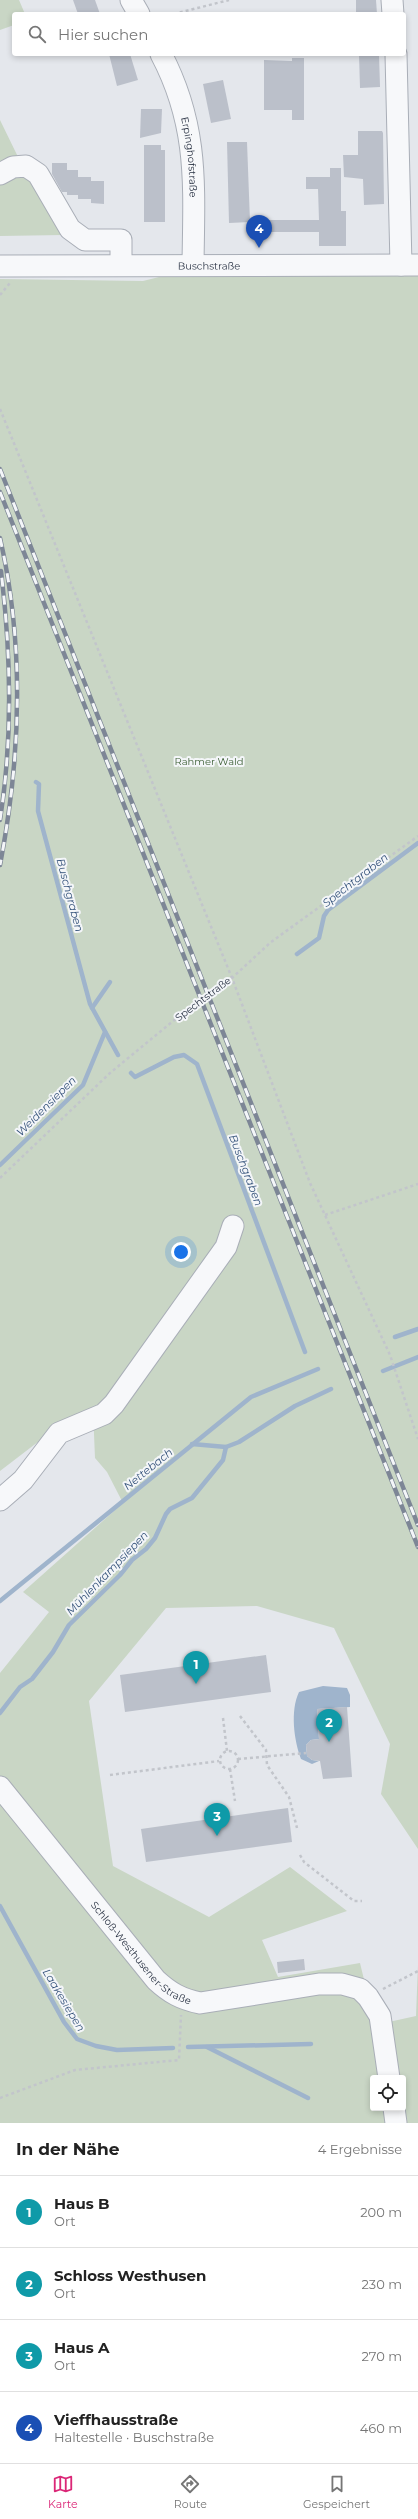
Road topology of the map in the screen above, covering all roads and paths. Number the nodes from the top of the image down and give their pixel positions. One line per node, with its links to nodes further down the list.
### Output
1 (131, 0): 4 (street)
2 (229, 0): 5 (path)
3 (392, 0): 6 (street)
4 (138, 12)
5 (182, 12)
6 (393, 12)
7 (162, 56): 10 (street, Erpinghofstraße)
8 (396, 56): 12 (street)
9 (0, 174): 11 (street)
10 (193, 264): 11 (street, Buschstraße); 12 (street, Buschstraße)
11 (121, 265): 13 (street, Buschstraße)
12 (410, 265)
13 (8, 271): 14 (path)
14 (0, 295)
15 (0, 409): 17 (path)
16 (418, 836): 17 (path, Spechtstraße)
17 (232, 978): 18 (path, Spechtstraße); 20 (path)
18 (0, 1178)
19 (418, 1184): 20 (path)
20 (325, 1215): 22 (path)
21 (233, 1226): 23 (street)
22 (418, 1439)
23 (0, 1500)
24 (240, 1716): 28 (path)
25 (223, 1718): 26 (path)
26 (227, 1751): 29 (path); 30 (path)
27 (306, 1753): 28 (path)
28 (266, 1756): 29 (path); 35 (path)
29 (238, 1759): 31 (path)
30 (219, 1762): 31 (path); 32 (path)
31 (230, 1769): 34 (path)
32 (110, 1775)
33 (0, 1788): 40 (street, Schloß-Westhusener-Straße)
34 (235, 1801)
35 (297, 1828)
36 (300, 1855): 37 (path)
37 (362, 1901)
38 (418, 1971): 39 (path)
39 (371, 1988): 40 (street, Schloß-Westhusener-Straße); 41 (street, Schloß-Westhusener-Straße)
40 (182, 1999): 42 (path)
41 (389, 2075)
42 (0, 2098)
43 (394, 2111): 44 (street)
44 (396, 2123)

